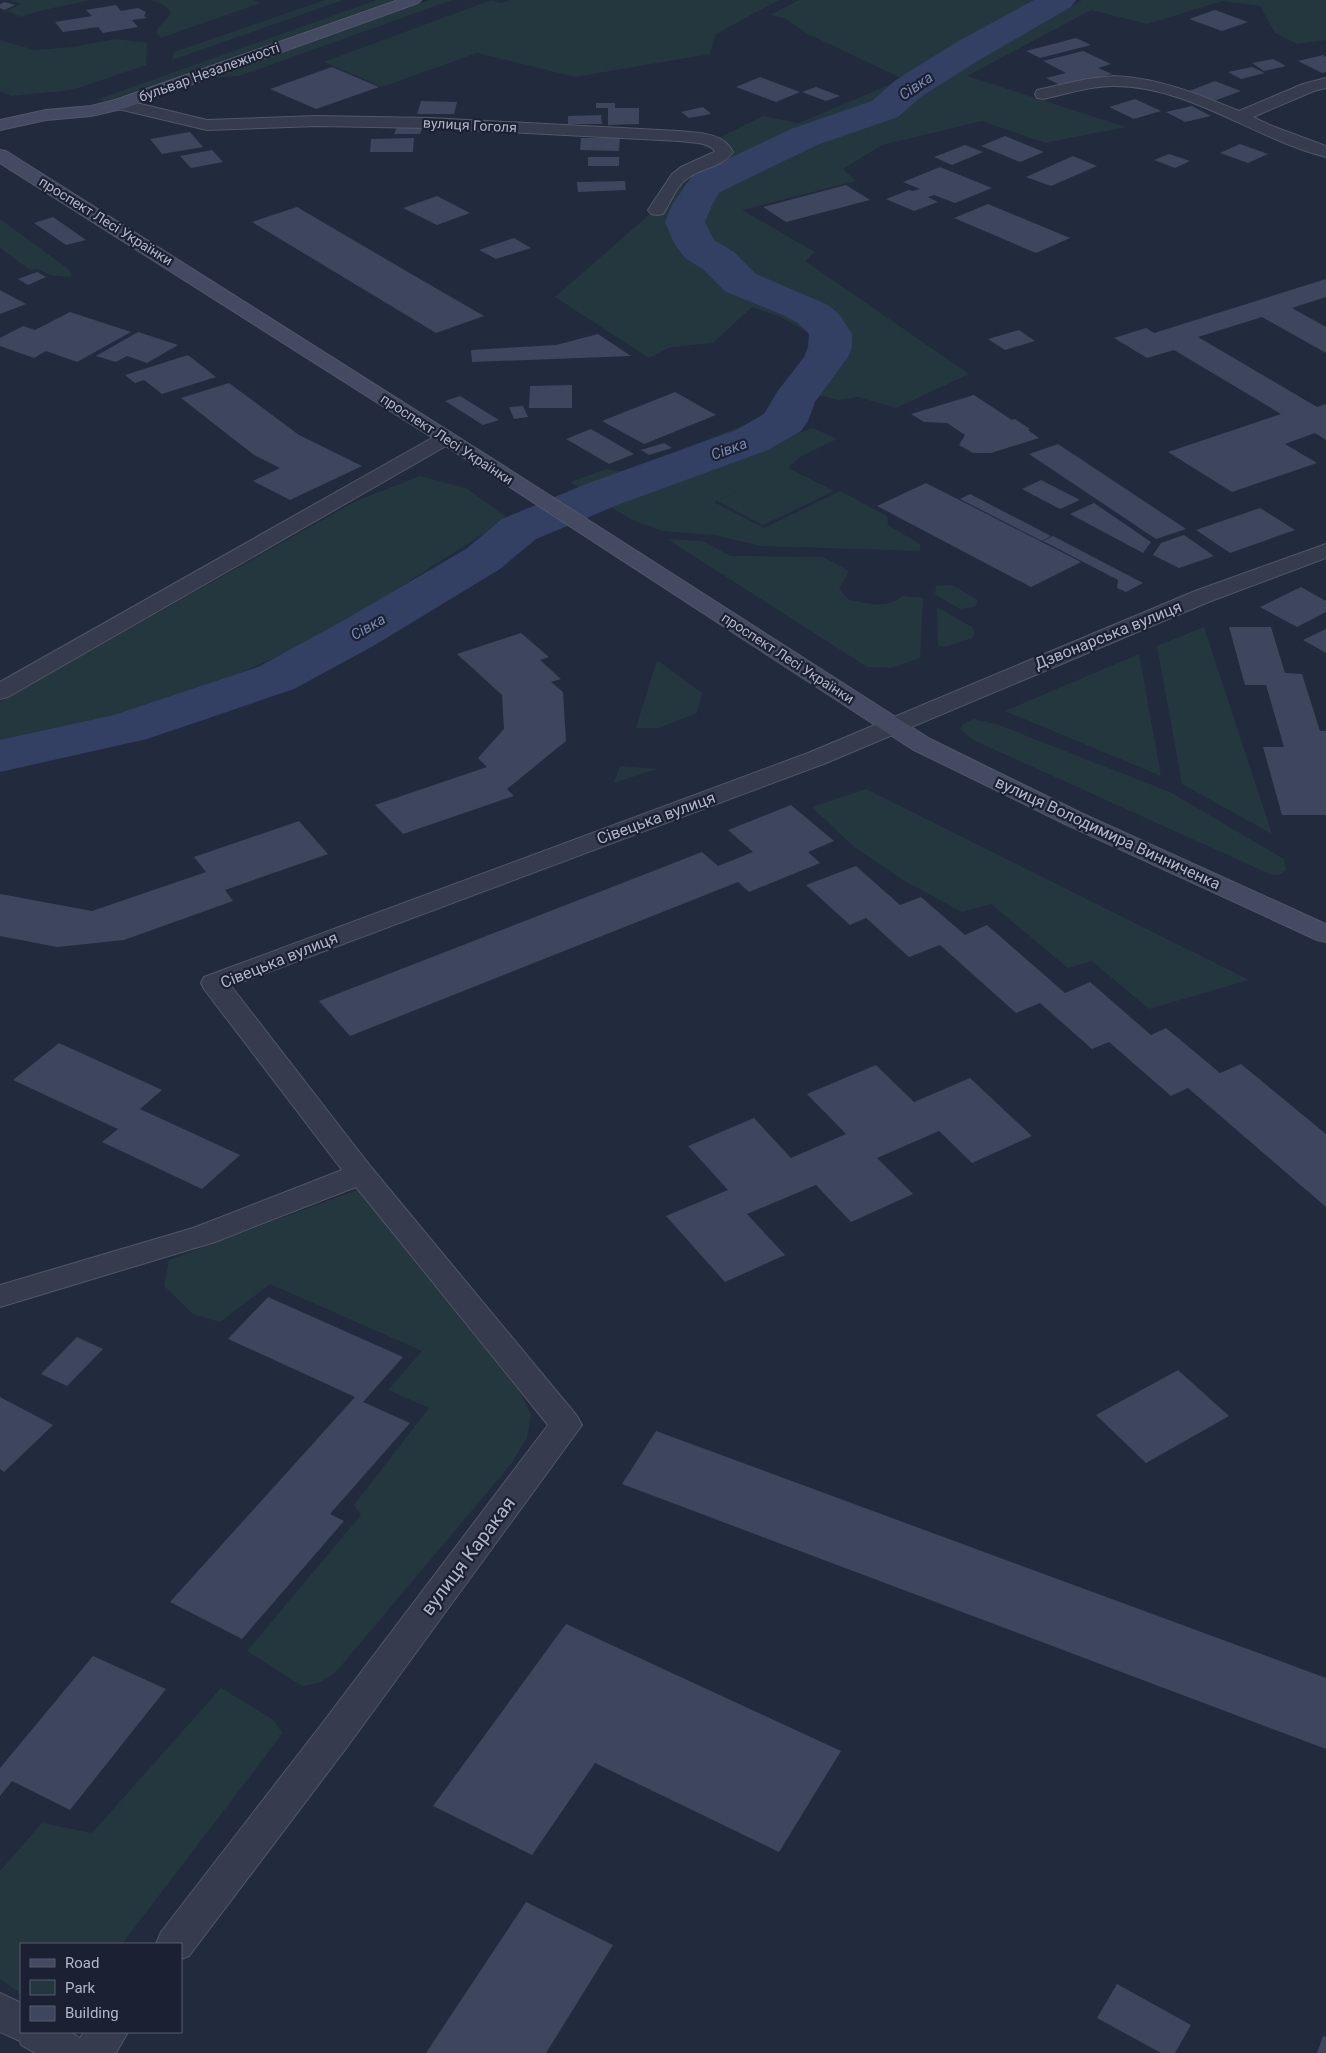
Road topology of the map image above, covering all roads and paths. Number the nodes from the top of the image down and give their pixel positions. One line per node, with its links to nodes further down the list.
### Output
1 (413, 0): 5 (main road, бульвар Незалежності)
2 (1326, 83): 6 (street)
3 (1043, 94): 6 (street)
4 (81, 97): 7 (main road, бульвар Незалежності)
5 (120, 104): 7 (main road, бульвар Незалежності); 10 (street, вулиця Гоголя)
6 (1239, 116): 8 (street)
7 (5, 117)
8 (1326, 152)
9 (0, 155): 11 (main road, проспект Лесі Українки)
10 (658, 210)
11 (446, 438): 13 (street); 14 (main road, проспект Лесі Українки)
12 (1326, 551): 14 (street, Дзвонарська вулиця)
13 (0, 692)
14 (893, 726): 15 (main road, вулиця Володимира Винниченка); 16 (street, Сівецька вулиця)
15 (1326, 934)
16 (361, 1174): 17 (street); 18 (street, вулиця Каракая)
17 (0, 1296)
18 (176, 1943)
19 (0, 2011): 20 (street)
20 (20, 2023)
21 (37, 2033): 23 (street)
22 (107, 2033): 24 (street)
23 (70, 2053)
24 (92, 2053)

